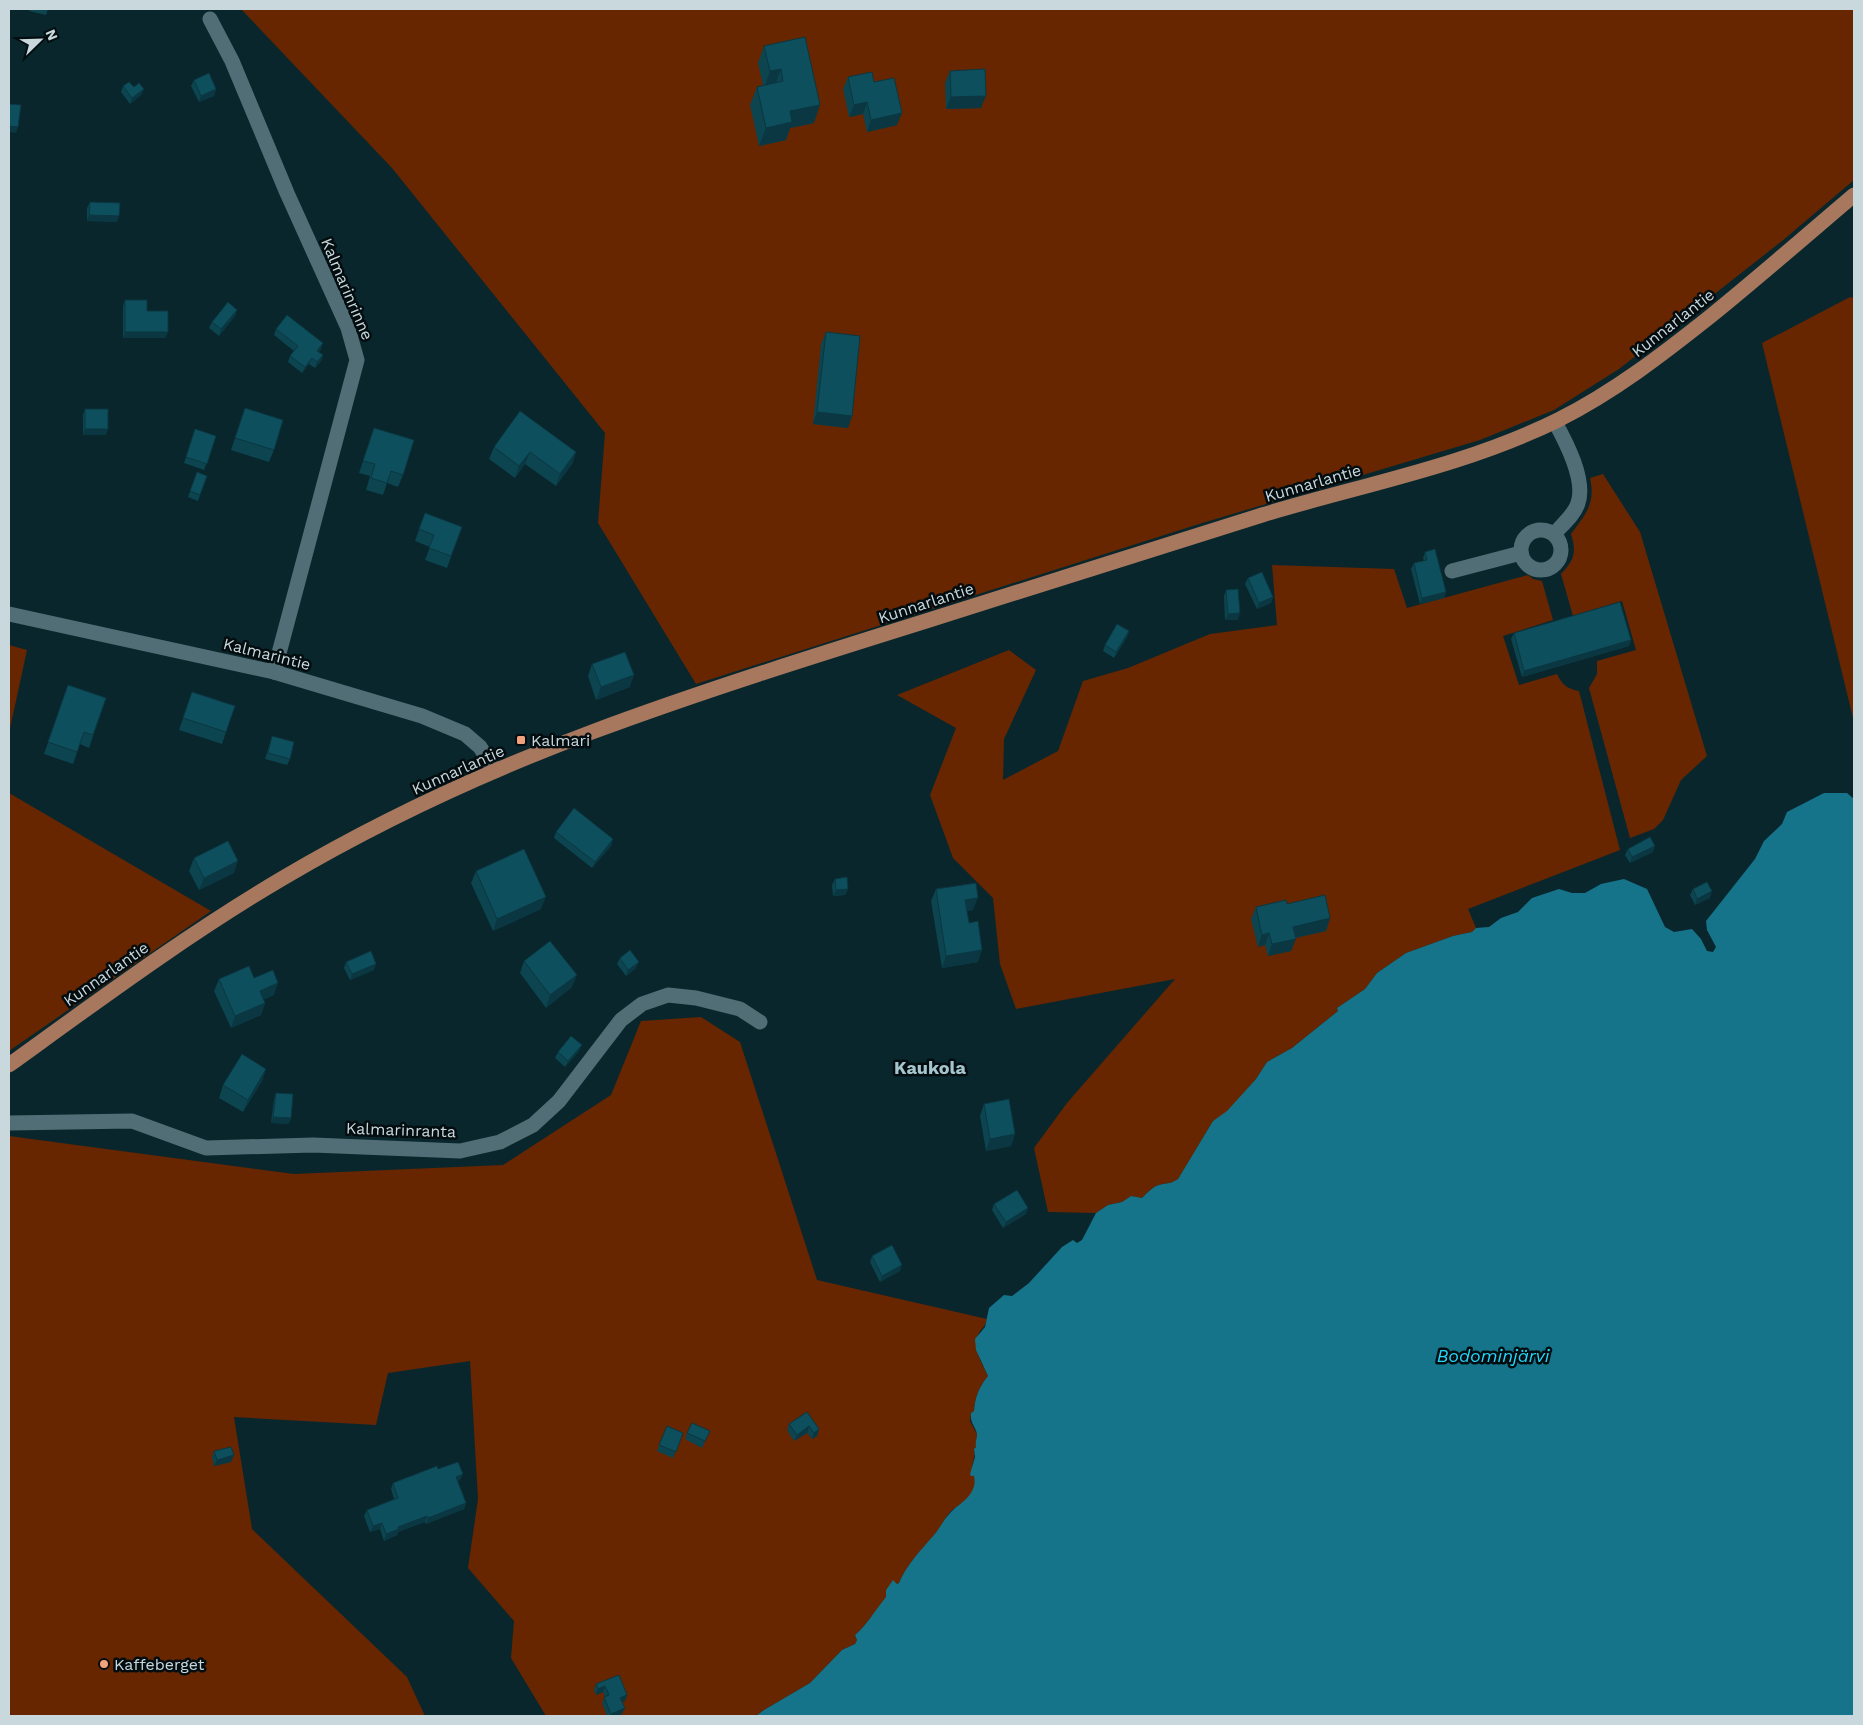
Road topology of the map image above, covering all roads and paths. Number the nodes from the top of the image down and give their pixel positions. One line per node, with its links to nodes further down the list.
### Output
1 (210, 19): 8 (street, Kalmarinrinne)
2 (1854, 195): 3 (main road, Kunnarlantie)
3 (1555, 422): 4 (street); 9 (main road, Kunnarlantie)
4 (1554, 534): 5 (street); 5 (street)
5 (1521, 553): 6 (street)
6 (1452, 571)
7 (9, 614): 8 (street, Kalmarintie)
8 (274, 672): 9 (street, Kalmarintie)
9 (495, 771): 11 (main road, Kunnarlantie)
10 (760, 1022): 12 (street, Kalmarinranta)
11 (9, 1065)
12 (9, 1123)

